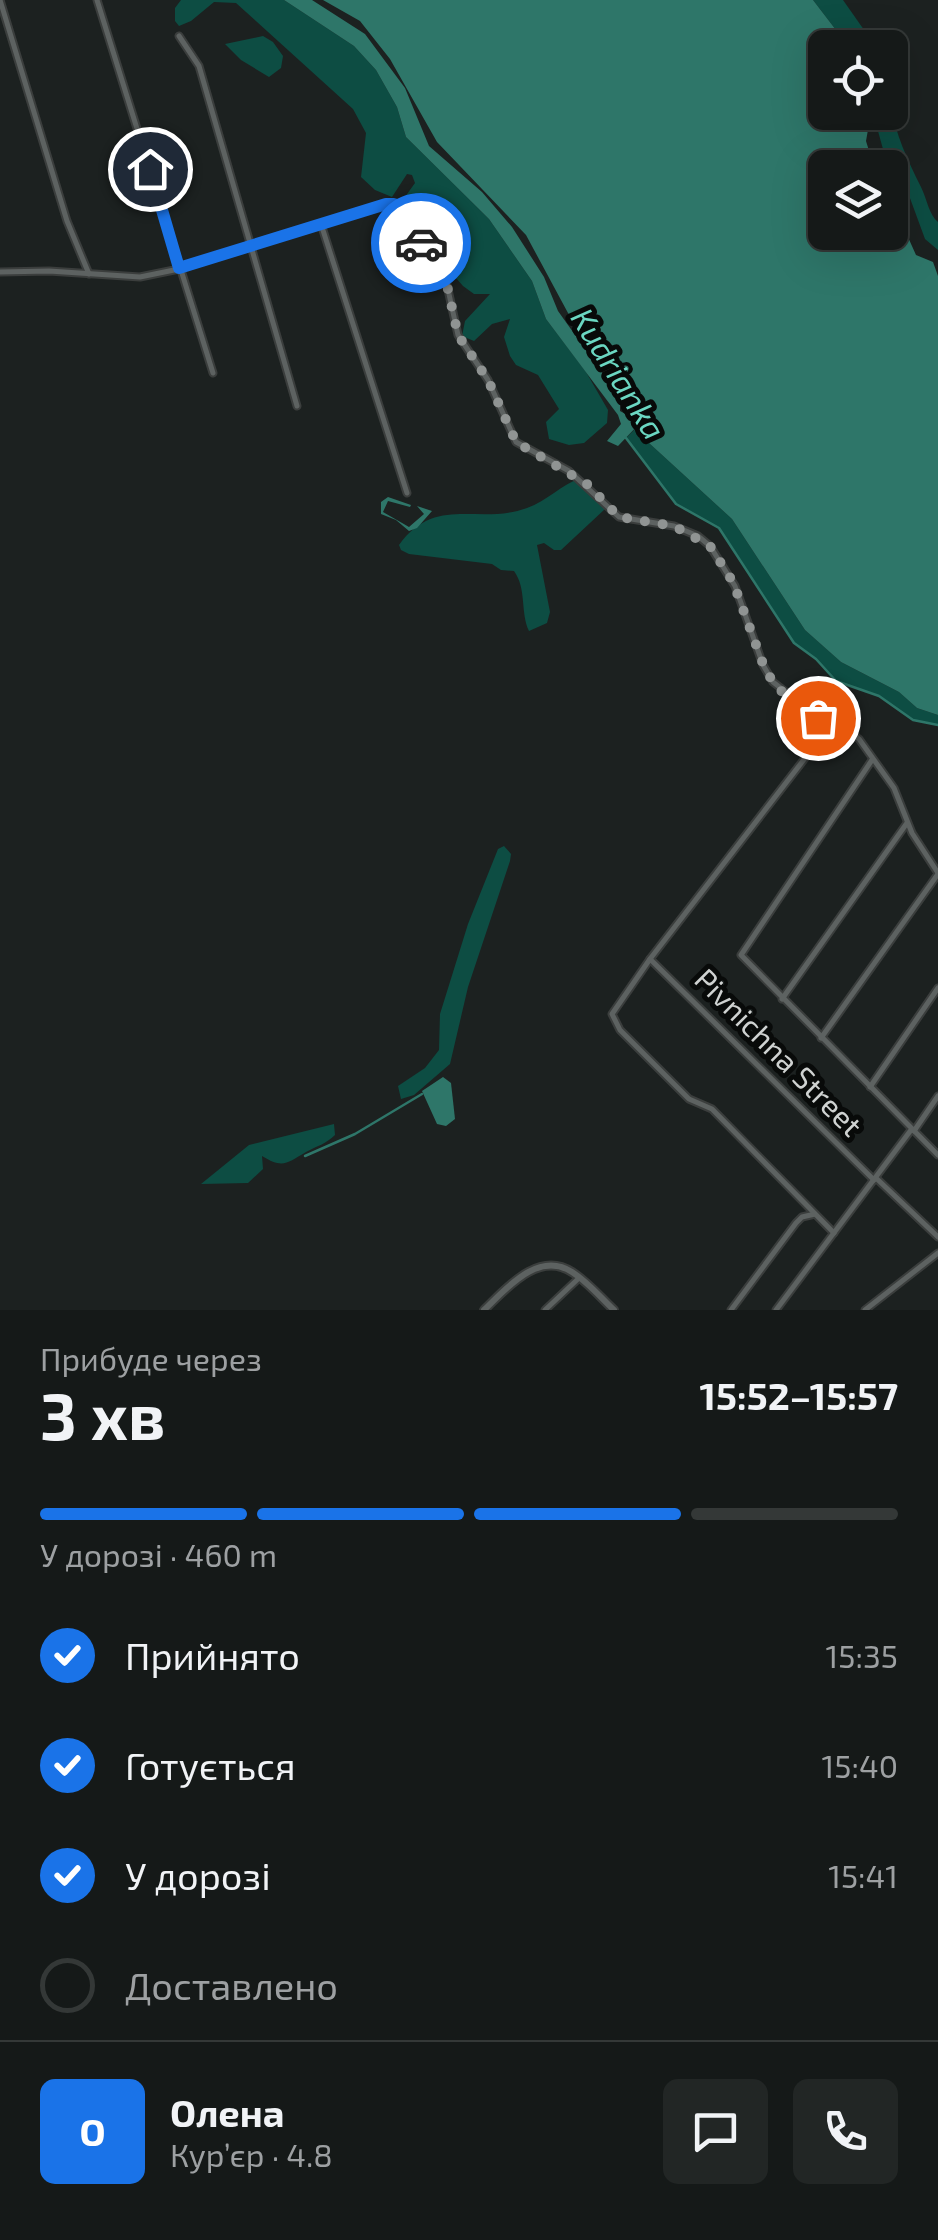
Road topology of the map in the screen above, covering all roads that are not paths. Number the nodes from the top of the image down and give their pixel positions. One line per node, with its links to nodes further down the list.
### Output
1 (0, 0): 8 (street)
2 (97, 0): 6 (street)
3 (179, 36): 5 (street)
4 (321, 224): 5 (street); 11 (street); 12 (street)
5 (250, 247): 6 (street); 10 (street)
6 (179, 268): 8 (street); 9 (street)
7 (0, 272): 8 (street)
8 (88, 274)
9 (213, 373)
10 (298, 406)
11 (407, 493)
12 (829, 722): 13 (street); 16 (street)
13 (872, 755): 14 (street); 18 (street)
14 (907, 823): 15 (street); 18 (street)
15 (938, 873): 19 (street)
16 (650, 958): 24 (street, Pivnichna Street); 25 (street)
17 (938, 988): 20 (street)
18 (782, 999): 19 (street)
19 (821, 1038): 20 (street)
20 (870, 1087): 22 (street)
21 (938, 1096): 22 (street)
22 (912, 1130): 23 (street); 24 (street)
23 (938, 1155)
24 (875, 1179): 26 (street); 27 (street, Pivnichna Street)
25 (815, 1214): 26 (street); 33 (street)
26 (834, 1233): 34 (street)
27 (938, 1236)
28 (938, 1253): 35 (street)
29 (580, 1278): 30 (street); 31 (street); 32 (street)
30 (484, 1310)
31 (545, 1310)
32 (614, 1310)
33 (731, 1310)
34 (776, 1310)
35 (865, 1310)

